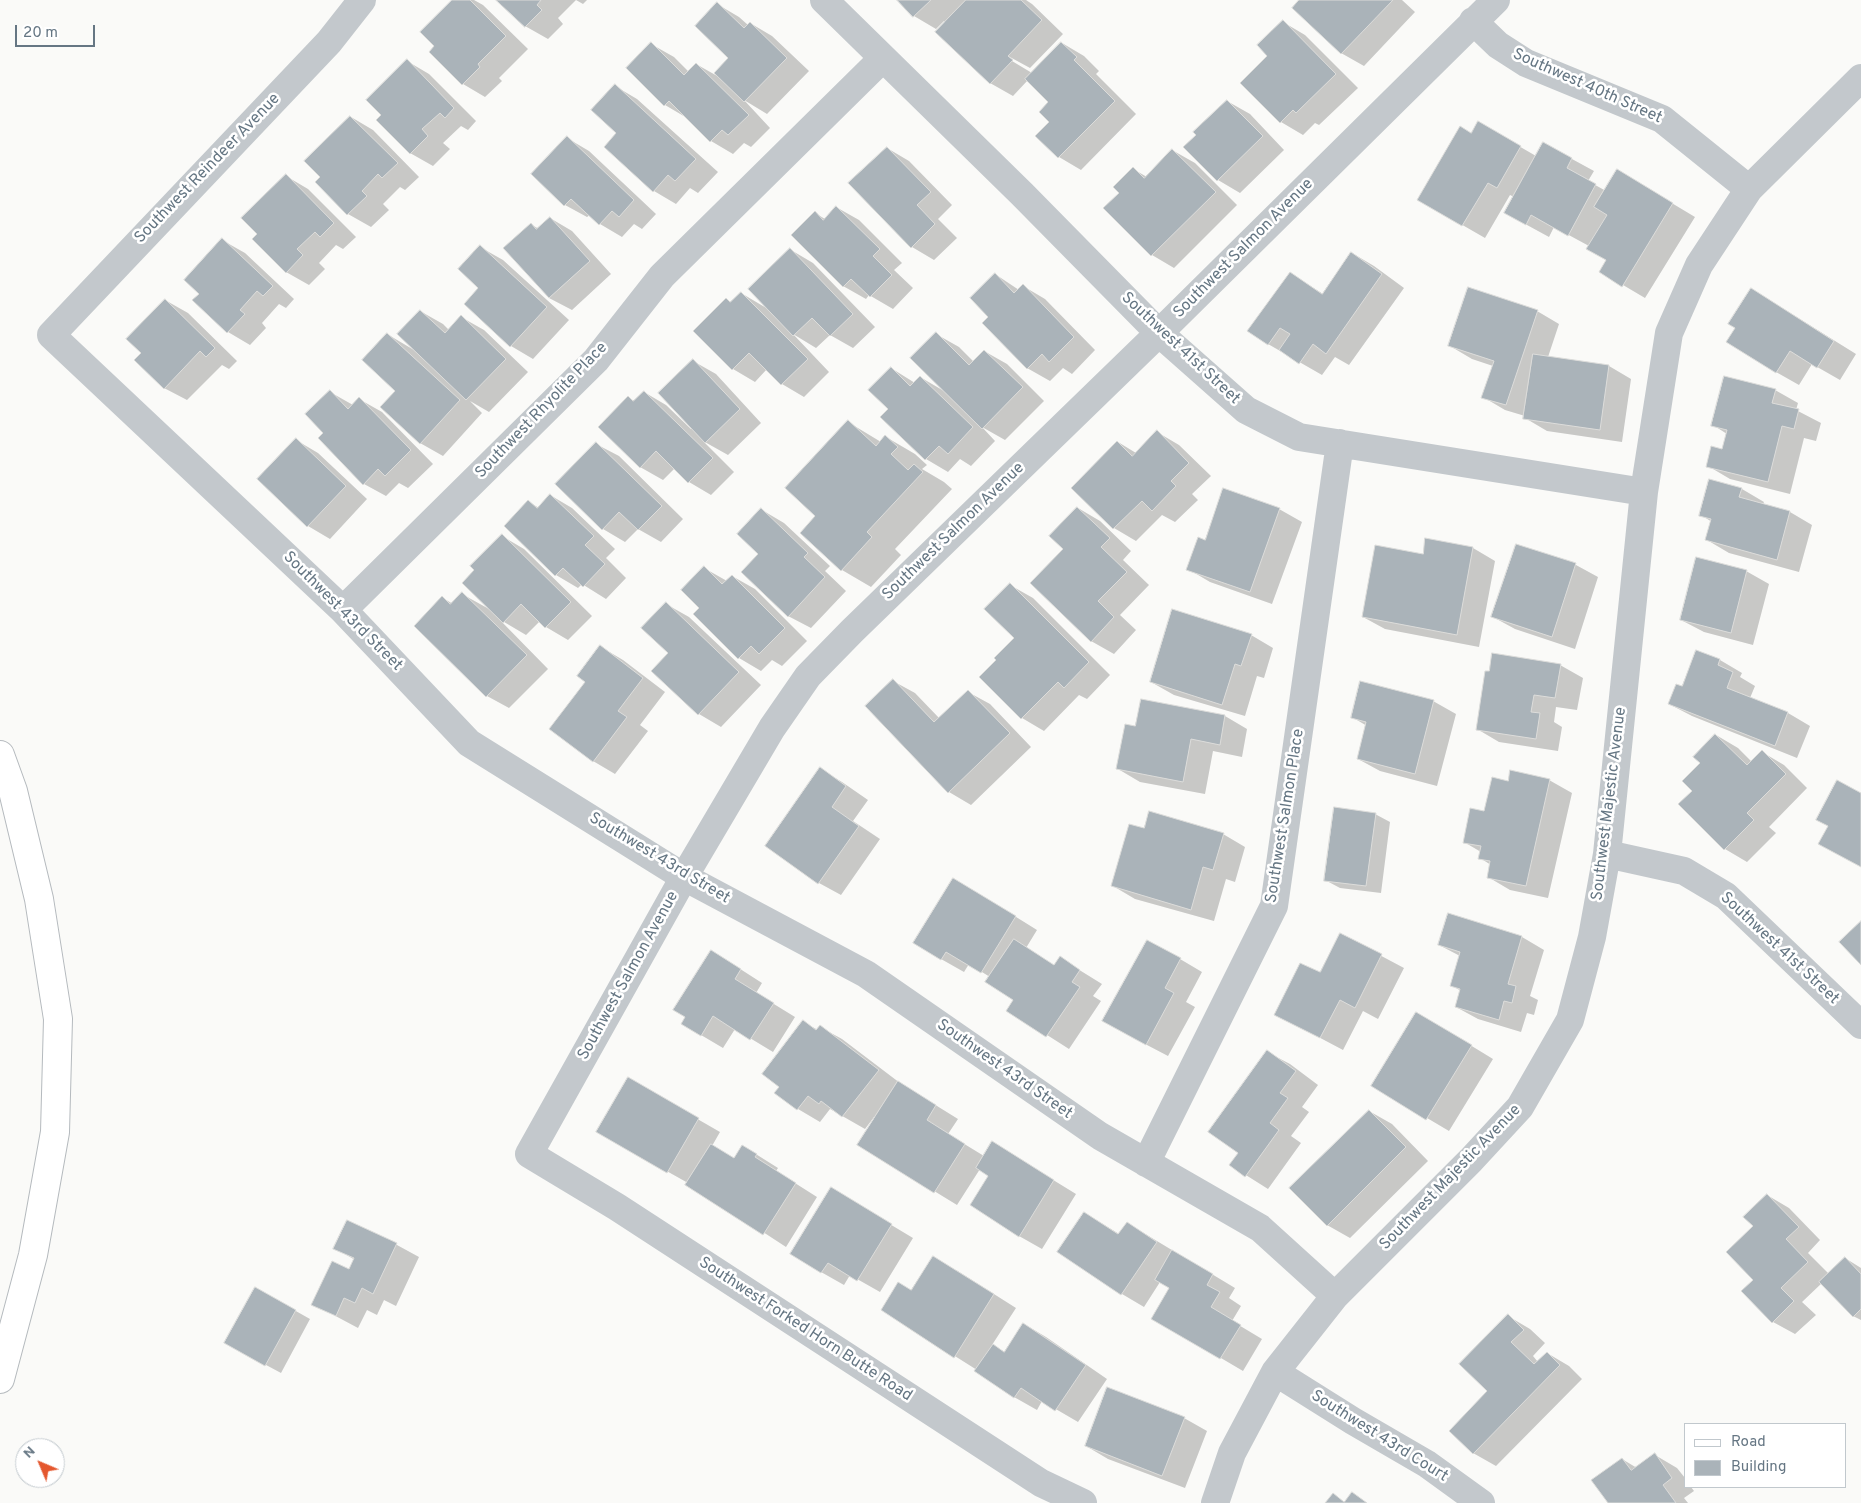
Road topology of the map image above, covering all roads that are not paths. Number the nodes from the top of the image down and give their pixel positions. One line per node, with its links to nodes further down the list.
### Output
1 (362, 0): 9 (street, Southwest Reindeer Avenue)
2 (824, 0): 5 (street, Southwest 41st Street)
3 (1496, 0): 4 (street, Southwest Salmon Avenue)
4 (1473, 22): 7 (street, Southwest 40th Street); 8 (street, Southwest Salmon Avenue)
5 (883, 58): 8 (street, Southwest 41st Street); 12 (street, Southwest Rhyolite Place)
6 (1861, 78): 7 (street, Southwest Majestic Avenue)
7 (1748, 189): 11 (street, Southwest Majestic Avenue)
8 (1159, 333): 10 (street, Southwest 41st Street); 15 (street, Southwest Salmon Avenue)
9 (51, 335): 12 (street, Southwest 43rd Street)
10 (1340, 443): 11 (street, Southwest 41st Street); 18 (street, Southwest Salmon Place)
11 (1644, 492): 14 (street, Southwest Majestic Avenue)
12 (343, 610): 15 (street, Southwest 43rd Street)
13 (0, 755): 21 (main road)
14 (1607, 854): 16 (street, Southwest 41st Street); 19 (street, Southwest Majestic Avenue)
15 (684, 877): 17 (street, Southwest Salmon Avenue); 18 (street, Southwest 43rd Street)
16 (1861, 1025)
17 (529, 1154): 22 (street, Southwest Forked Horn Butte Road)
18 (1146, 1163): 19 (street, Southwest 43rd Street)
19 (1335, 1296): 20 (street, Southwest Majestic Avenue)
20 (1275, 1372): 23 (street, Southwest Majestic Avenue); 24 (street, Southwest 43rd Court)
21 (0, 1379)
22 (1084, 1503)
23 (1215, 1503)
24 (1482, 1503)

